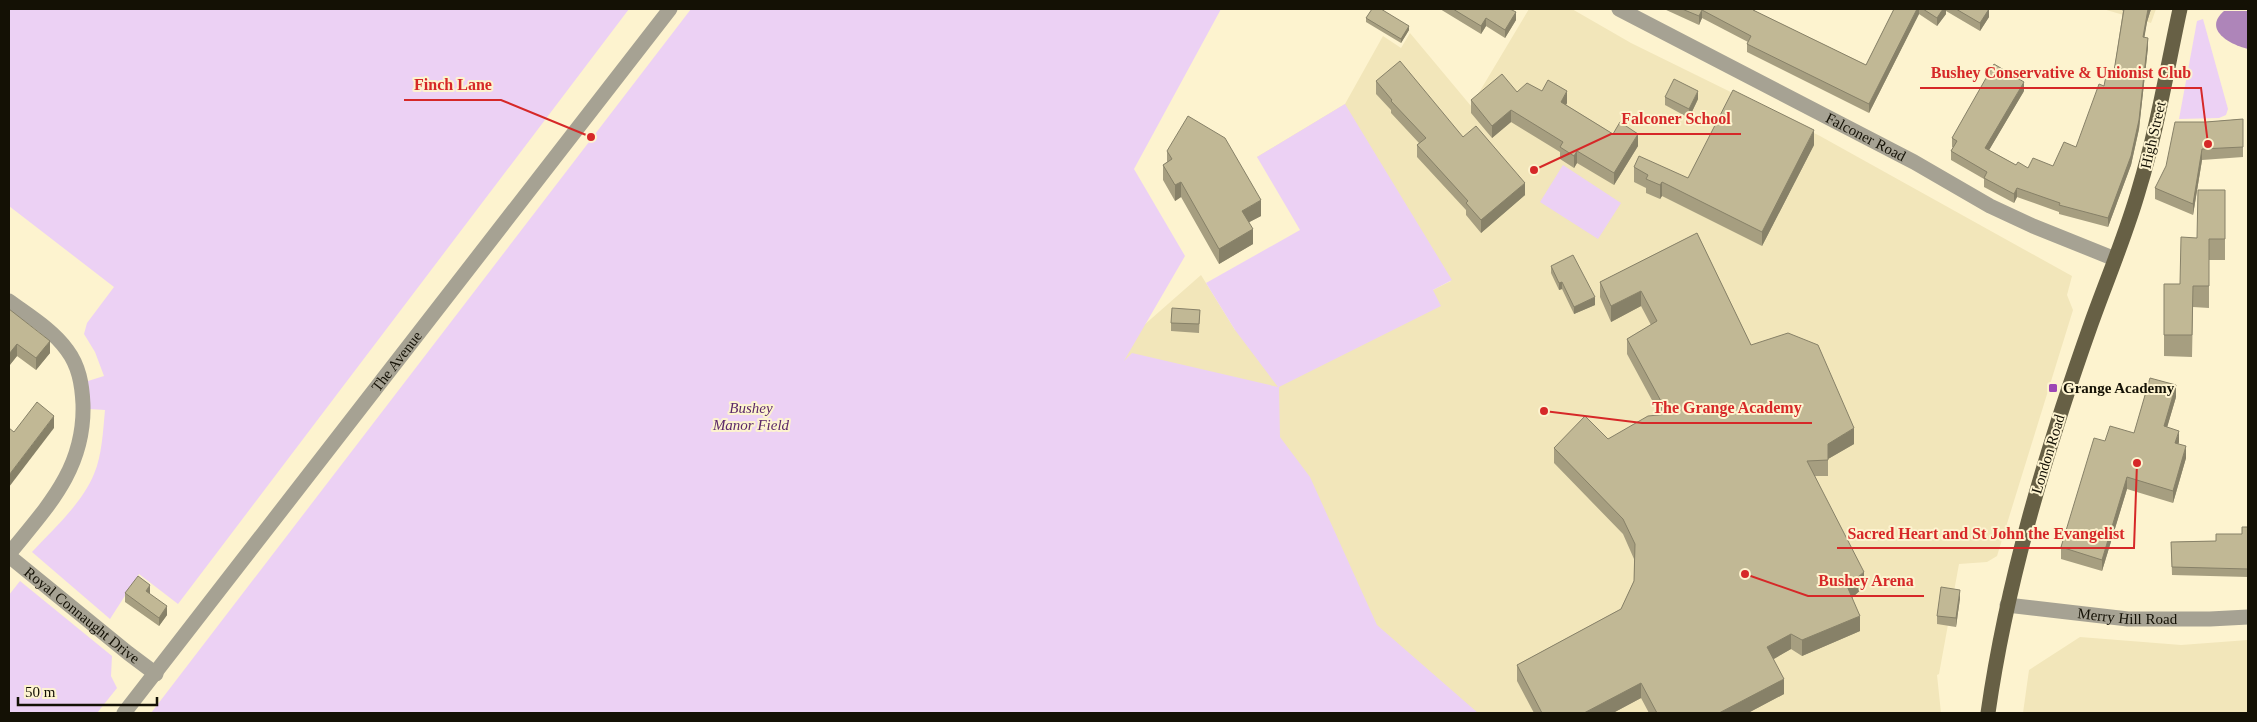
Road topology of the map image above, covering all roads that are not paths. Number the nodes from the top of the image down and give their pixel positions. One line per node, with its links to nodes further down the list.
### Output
1 (670, 9): 9 (street, The Avenue)
2 (1619, 9): 4 (street, Falconer Road)
3 (2180, 9): 4 (main road, High Street)
4 (2115, 259): 7 (main road, London Road)
5 (9, 301): 6 (street, Royal Connaught Drive)
6 (9, 555): 9 (street, Royal Connaught Drive)
7 (2007, 605): 8 (street, Merry Hill Road); 11 (main road, London Road)
8 (2248, 617)
9 (156, 674): 10 (street, The Avenue)
10 (124, 713)
11 (1988, 713)

